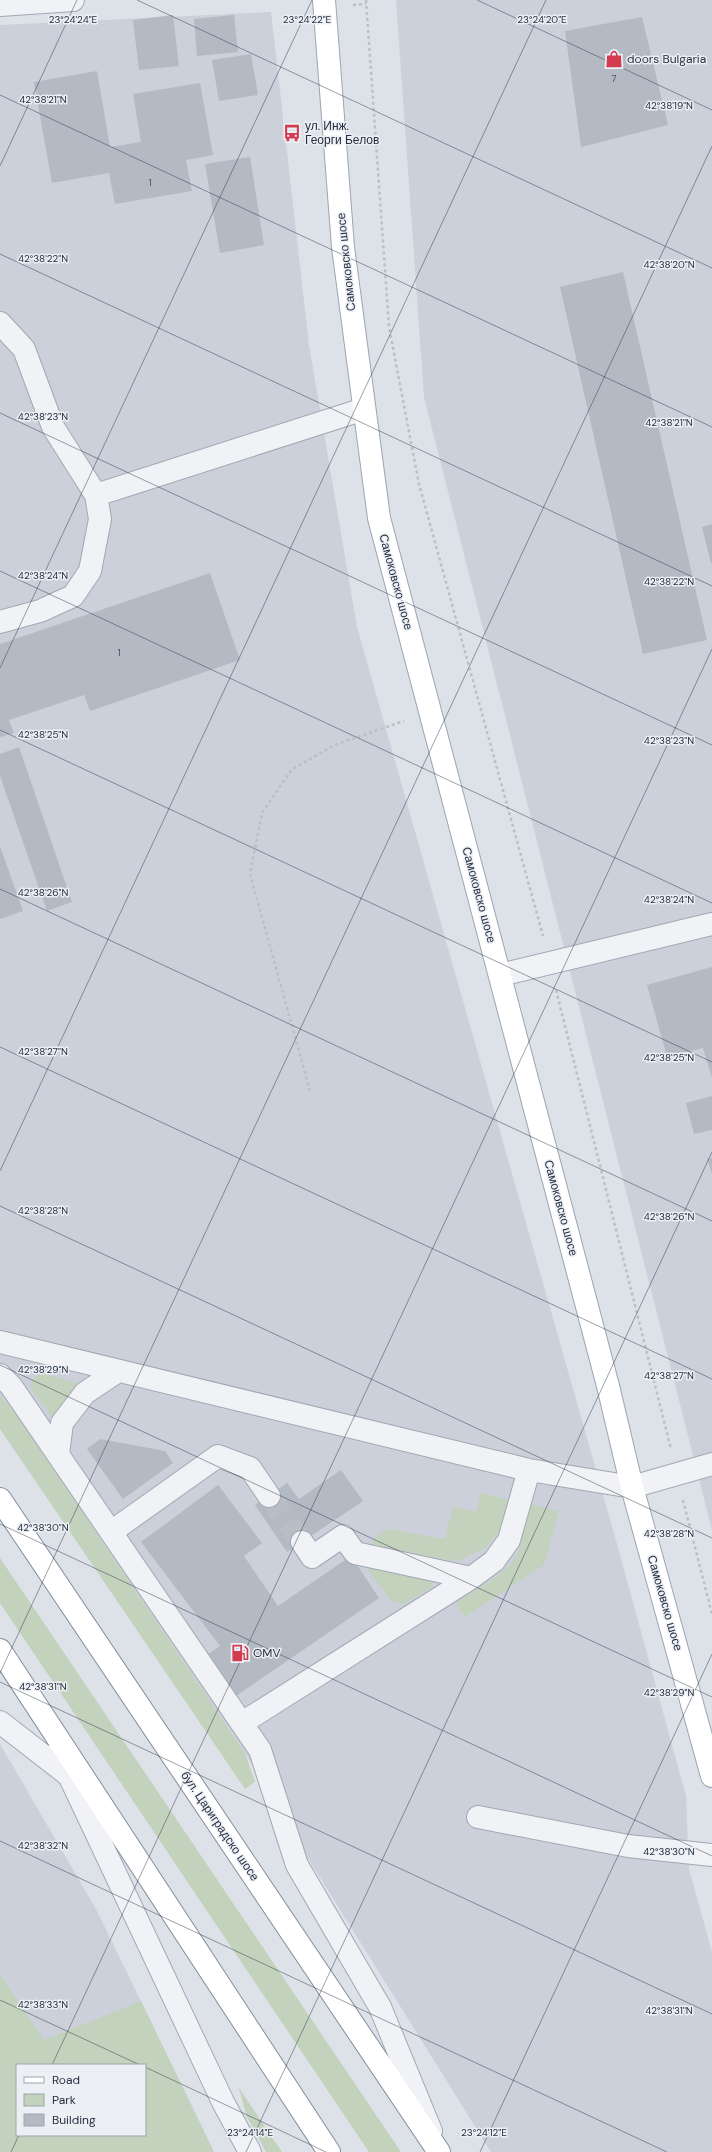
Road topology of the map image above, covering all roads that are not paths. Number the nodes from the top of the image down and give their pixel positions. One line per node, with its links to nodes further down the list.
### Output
1 (73, 0): 3 (street)
2 (324, 0): 5 (main road, Самоковско шосе)
3 (0, 5)
4 (0, 323): 6 (street)
5 (364, 409): 6 (street); 9 (main road, Самоковско шосе)
6 (96, 495): 7 (street)
7 (0, 622)
8 (712, 924): 9 (street)
9 (500, 974): 16 (main road, Самоковско шосе)
10 (0, 1342): 11 (street)
11 (118, 1371): 13 (street); 15 (street)
12 (0, 1375): 13 (street)
13 (58, 1454): 19 (street)
14 (712, 1464): 16 (street)
15 (529, 1470): 16 (street); 21 (street)
16 (632, 1487): 26 (main road, Самоковско шосе)
17 (269, 1496): 19 (street)
18 (0, 1499): 31 (main road, бул. Цариградско шосе)
19 (111, 1532): 25 (street)
20 (302, 1542): 21 (street)
21 (471, 1578): 25 (street)
22 (0, 1650): 23 (main road)
23 (25, 1686): 28 (street); 33 (main road)
24 (0, 1722): 28 (street)
25 (242, 1723): 31 (street)
26 (708, 1741): 27 (main road, Самоковско шосе)
27 (712, 1776)
28 (70, 1777): 32 (street)
29 (478, 1817): 30 (street)
30 (712, 1855)
31 (439, 2151)
32 (250, 2152)
33 (329, 2152)

